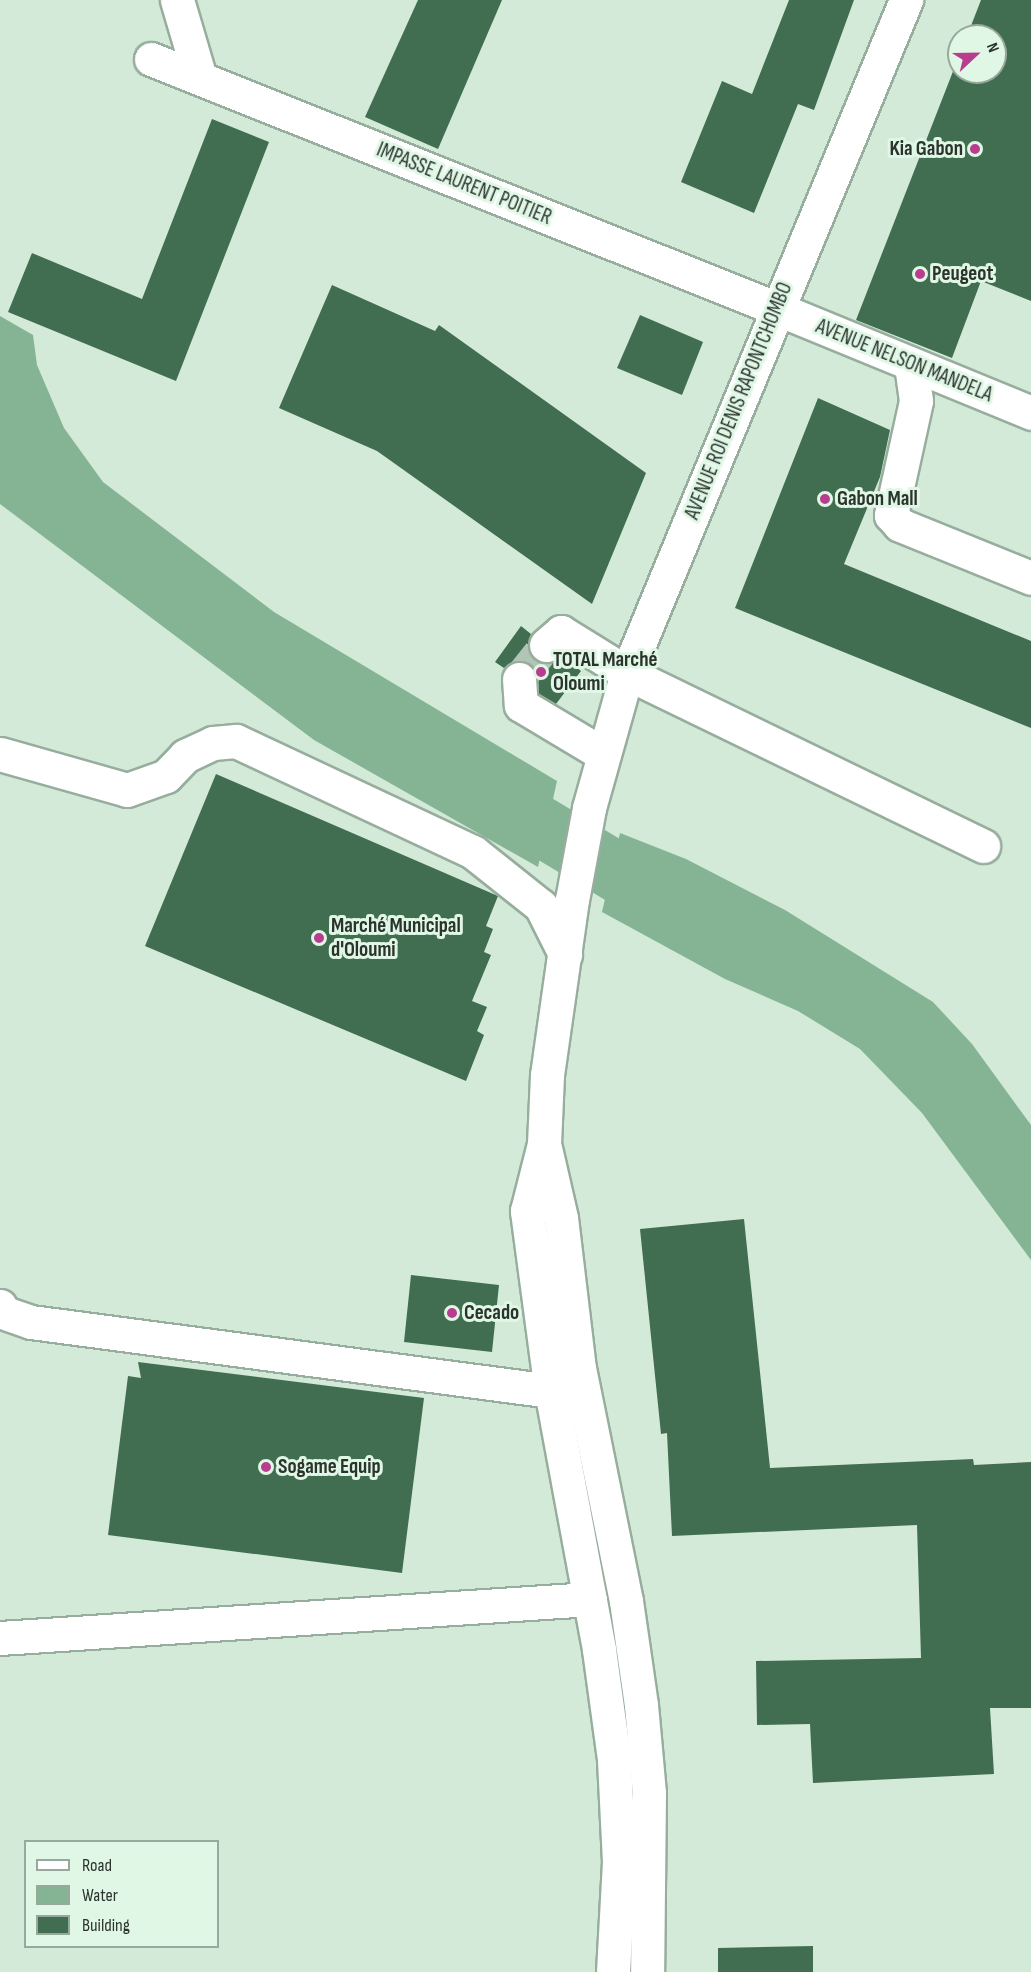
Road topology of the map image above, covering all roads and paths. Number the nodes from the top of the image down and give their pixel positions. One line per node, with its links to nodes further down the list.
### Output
1 (177, 0): 4 (main road)
2 (906, 0): 5 (main road, AVENUE ROI DENIS RAPONTCHOMBO)
3 (151, 59): 4 (main road, IMPASSE LAURENT POITIER)
4 (200, 78): 5 (main road, IMPASSE LAURENT POITIER)
5 (778, 309): 6 (main road, AVENUE NELSON MANDELA); 10 (main road, AVENUE ROI DENIS RAPONTCHOMBO)
6 (911, 365): 7 (main road, AVENUE NELSON MANDELA); 8 (main road)
7 (1031, 413)
8 (1031, 578)
9 (546, 645): 10 (main road)
10 (627, 673): 13 (main road, AVENUE ROI DENIS RAPONTCHOMBO); 14 (main road)
11 (519, 679): 13 (main road)
12 (0, 754): 15 (main road)
13 (603, 754): 15 (main road, AVENUE ROI DENIS RAPONTCHOMBO)
14 (984, 846)
15 (565, 954): 16 (main road, AVENUE ROI DENIS RAPONTCHOMBO)
16 (543, 1144): 18 (main road); 22 (main road)
17 (0, 1306): 18 (main road)
18 (551, 1391): 19 (main road)
19 (590, 1599): 20 (main road); 21 (main road)
20 (0, 1638)
21 (614, 1972)
22 (647, 1972)

